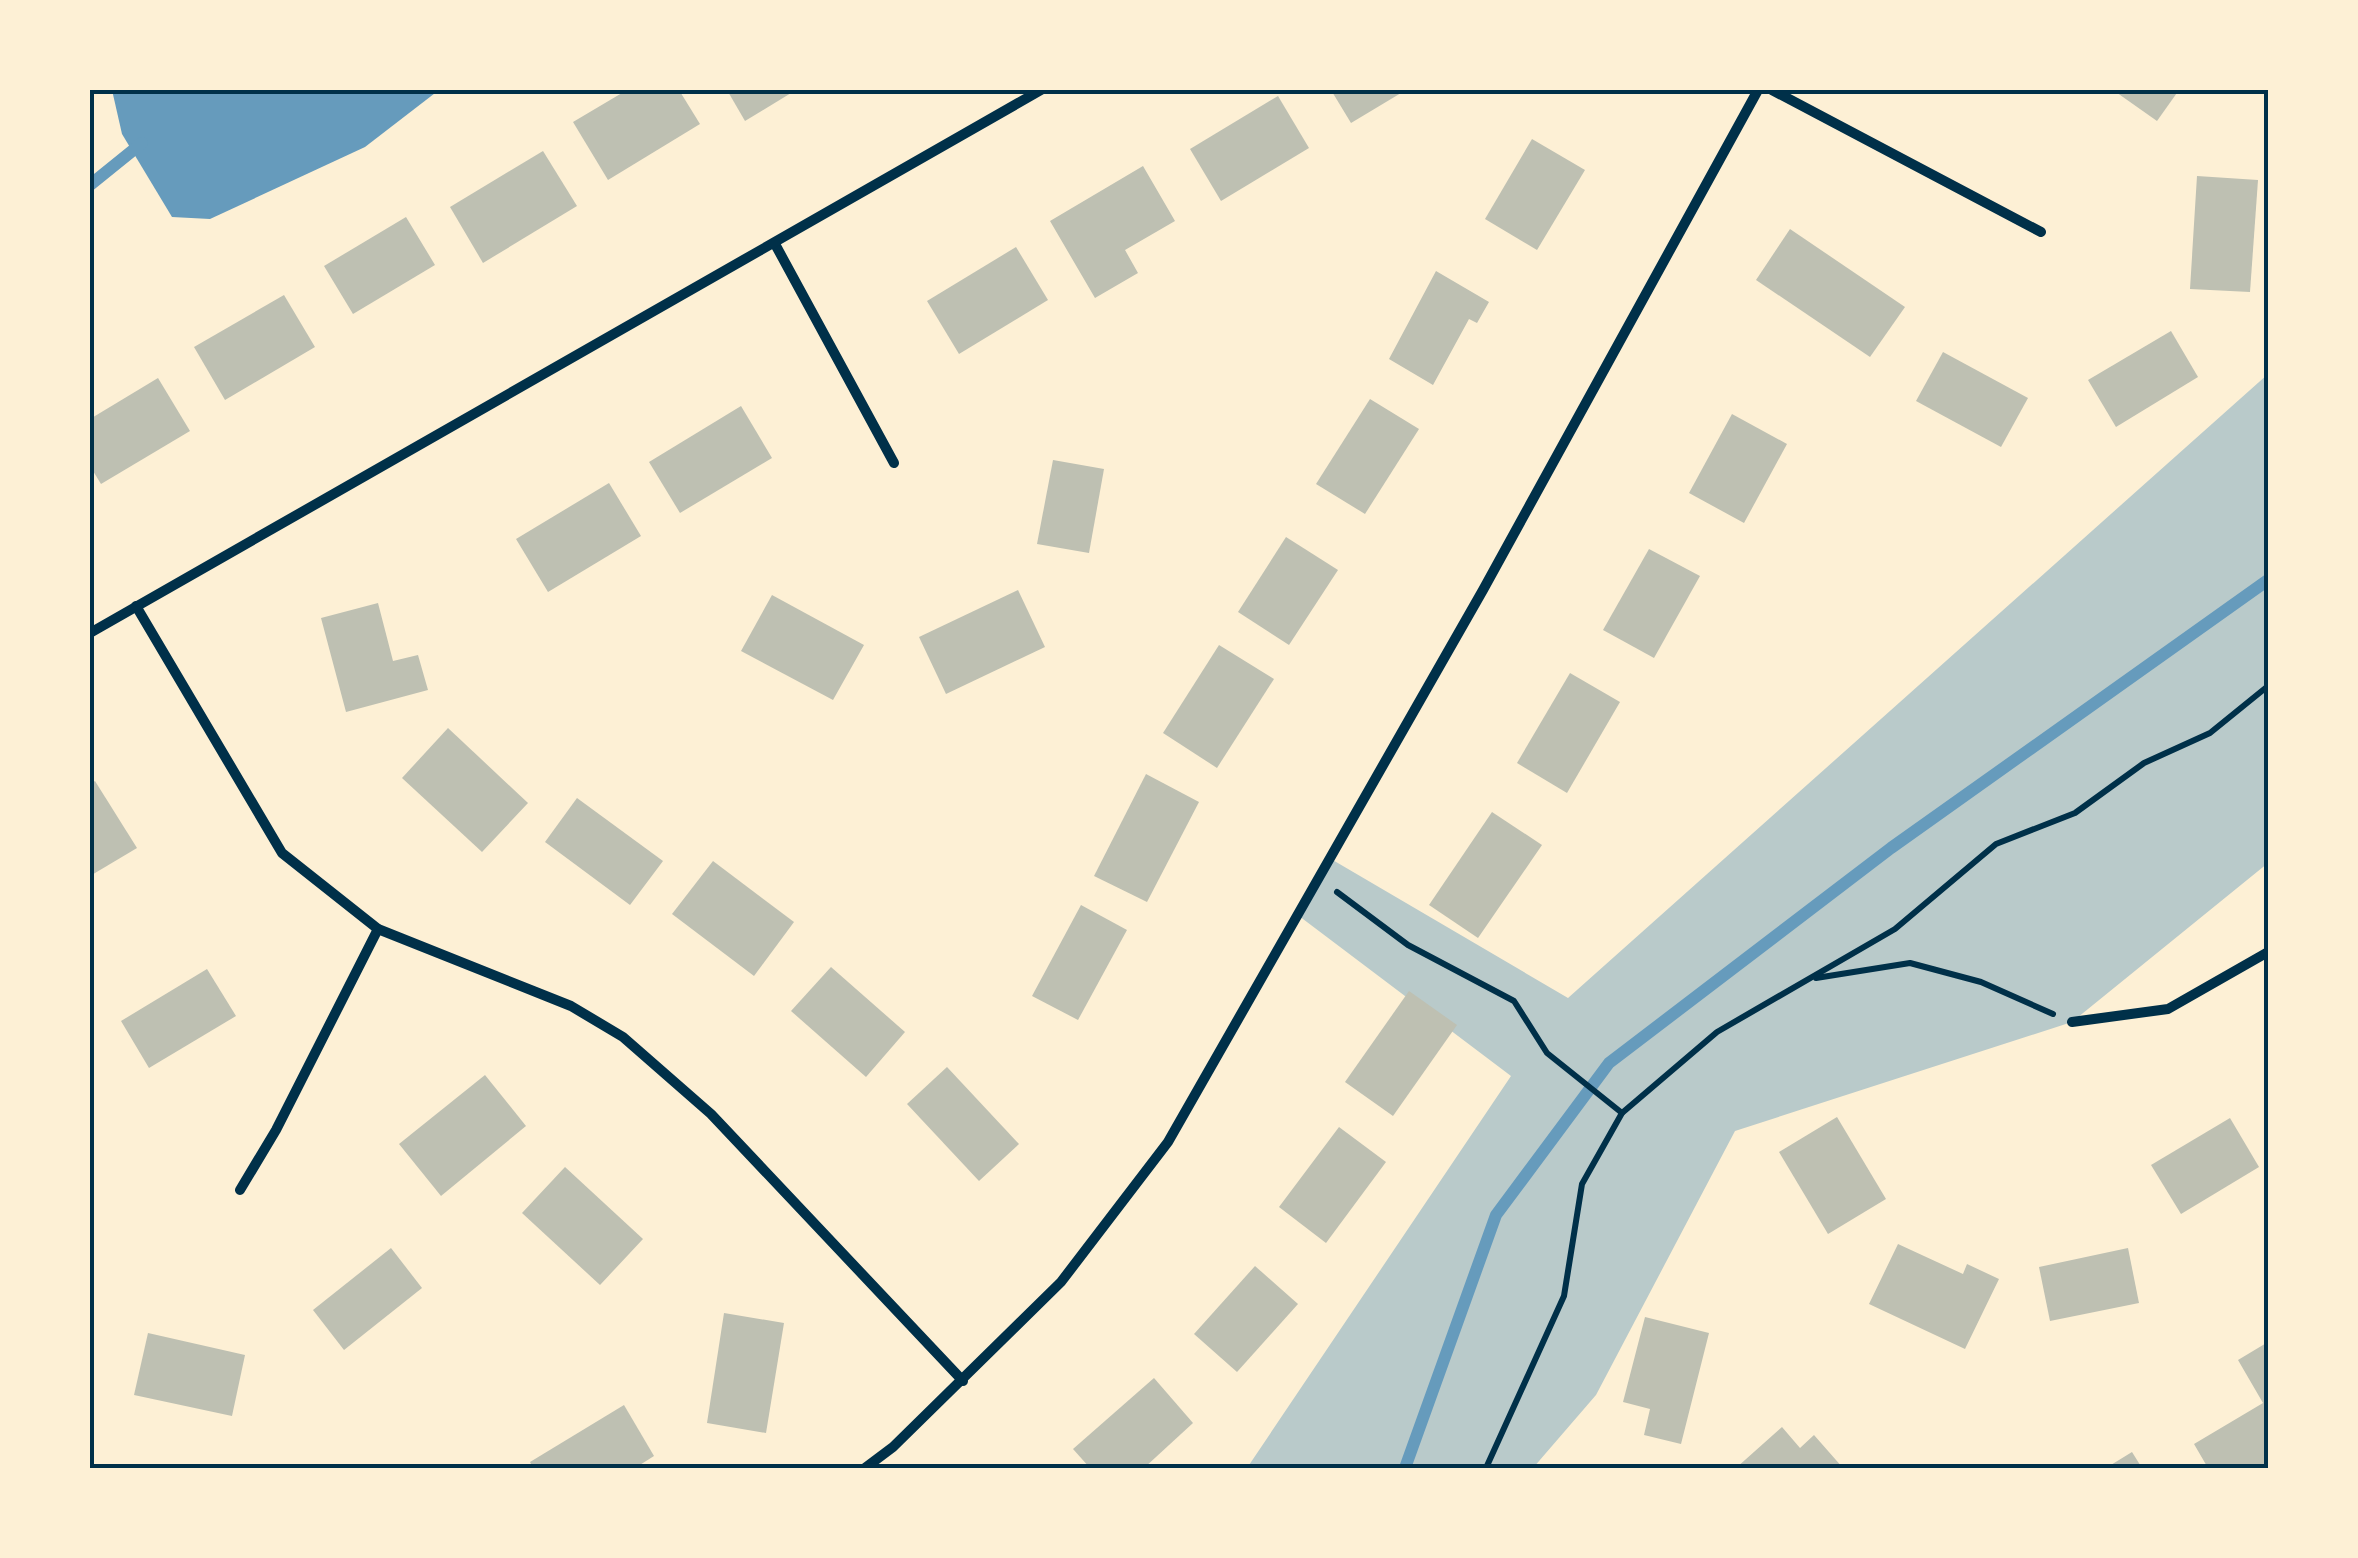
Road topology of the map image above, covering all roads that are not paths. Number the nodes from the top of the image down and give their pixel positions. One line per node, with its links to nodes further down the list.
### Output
1 (1042, 90): 5 (street)
2 (1758, 90): 13 (street)
3 (1772, 90): 4 (street)
4 (2041, 232)
5 (776, 244): 6 (street); 7 (street)
6 (894, 463)
7 (136, 606): 8 (street); 9 (street)
8 (90, 633)
9 (378, 929): 12 (street); 13 (street)
10 (2268, 952): 11 (street)
11 (2072, 1022)
12 (240, 1190)
13 (963, 1381): 14 (street)
14 (865, 1468)

